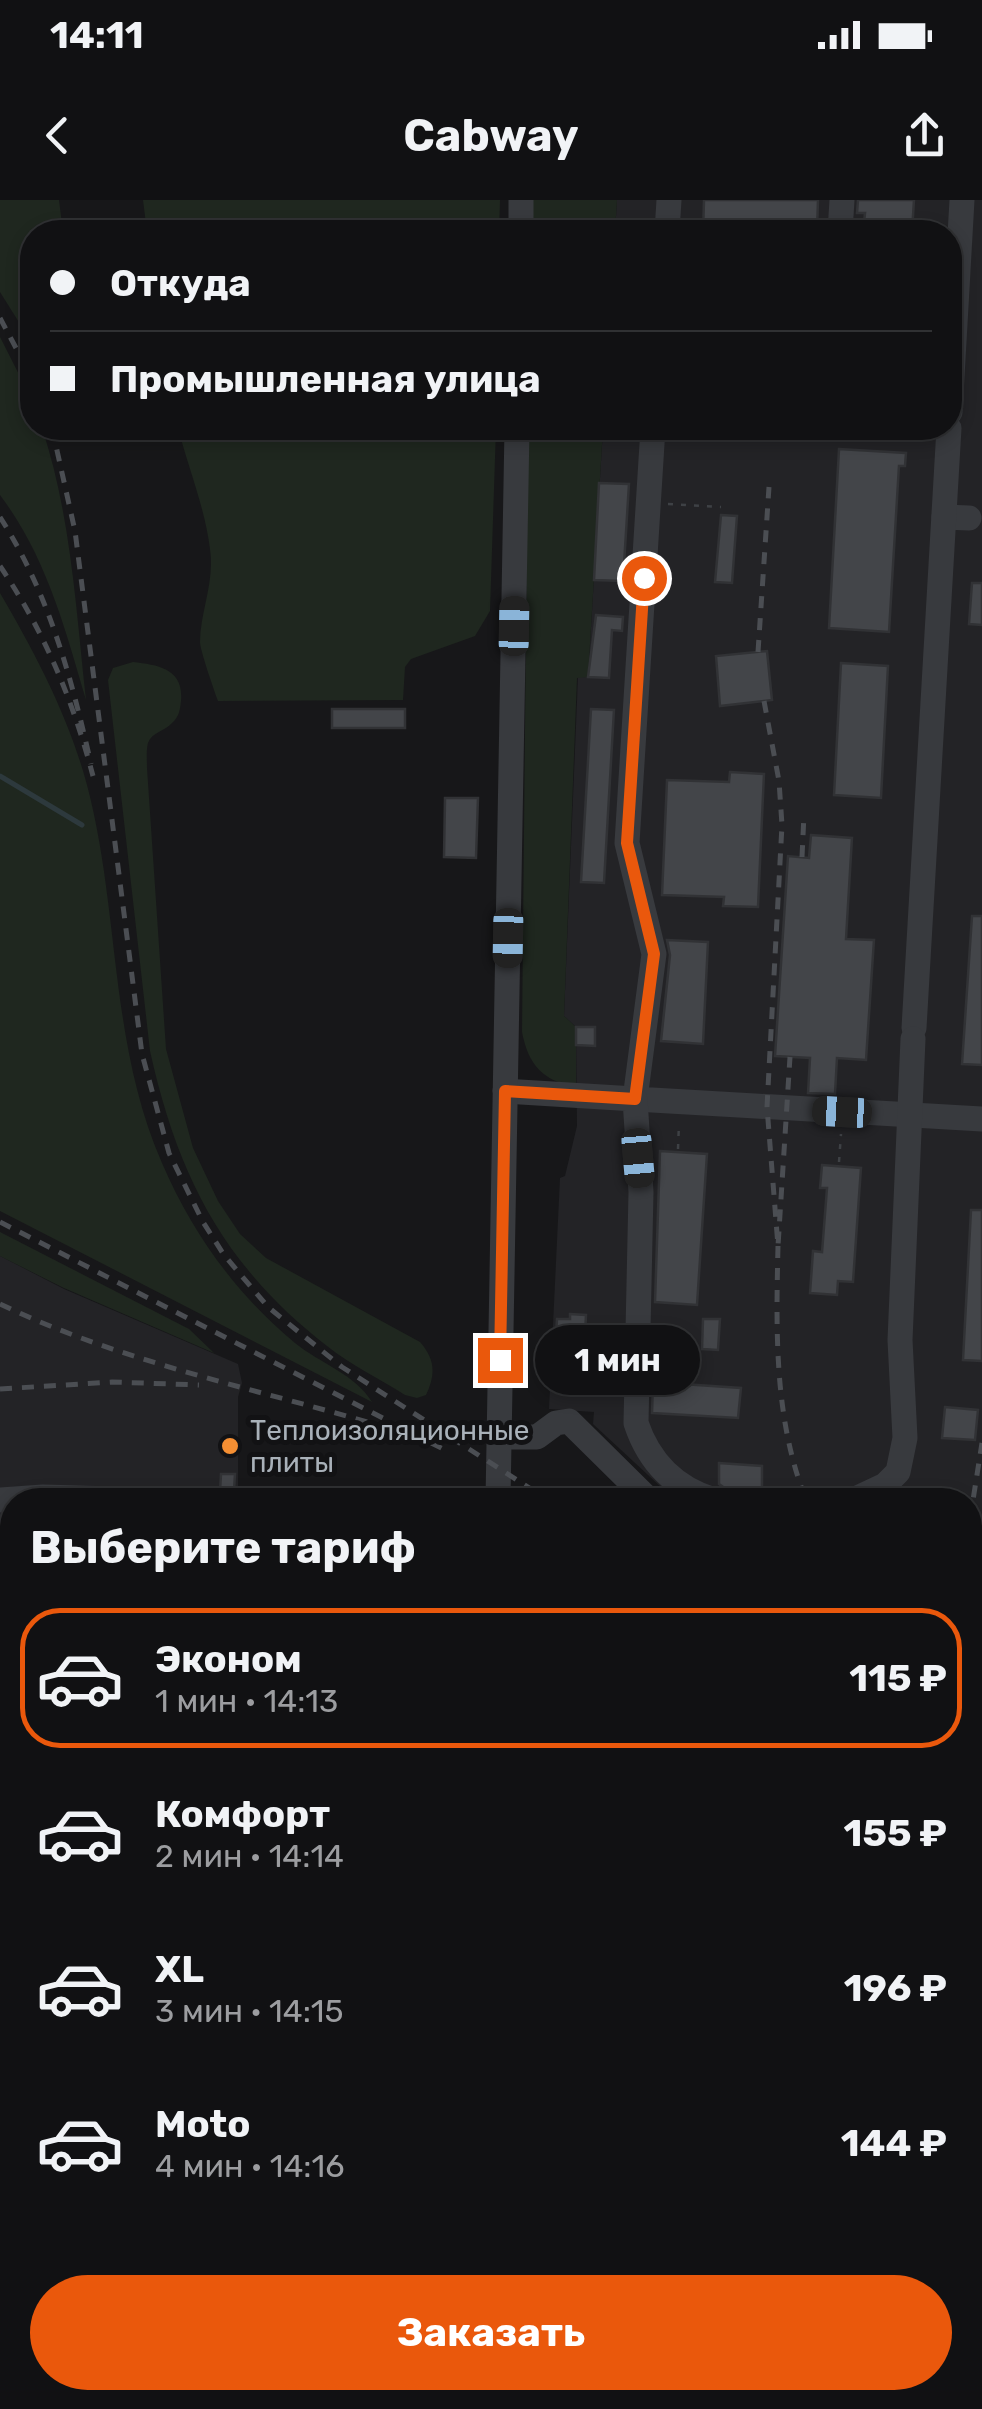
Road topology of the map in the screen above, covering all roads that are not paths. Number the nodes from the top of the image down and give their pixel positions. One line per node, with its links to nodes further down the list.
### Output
1 (517, 440): 5 (street)
2 (653, 440): 6 (street)
3 (952, 440): 4 (street)
4 (969, 518): 7 (street)
5 (505, 1091): 6 (street); 9 (street)
6 (635, 1099): 7 (street); 12 (street)
7 (909, 1115): 8 (street); 13 (street)
8 (982, 1119)
9 (499, 1437): 10 (street); 11 (street)
10 (498, 1488)
11 (637, 1488)
12 (682, 1488)
13 (879, 1488)

